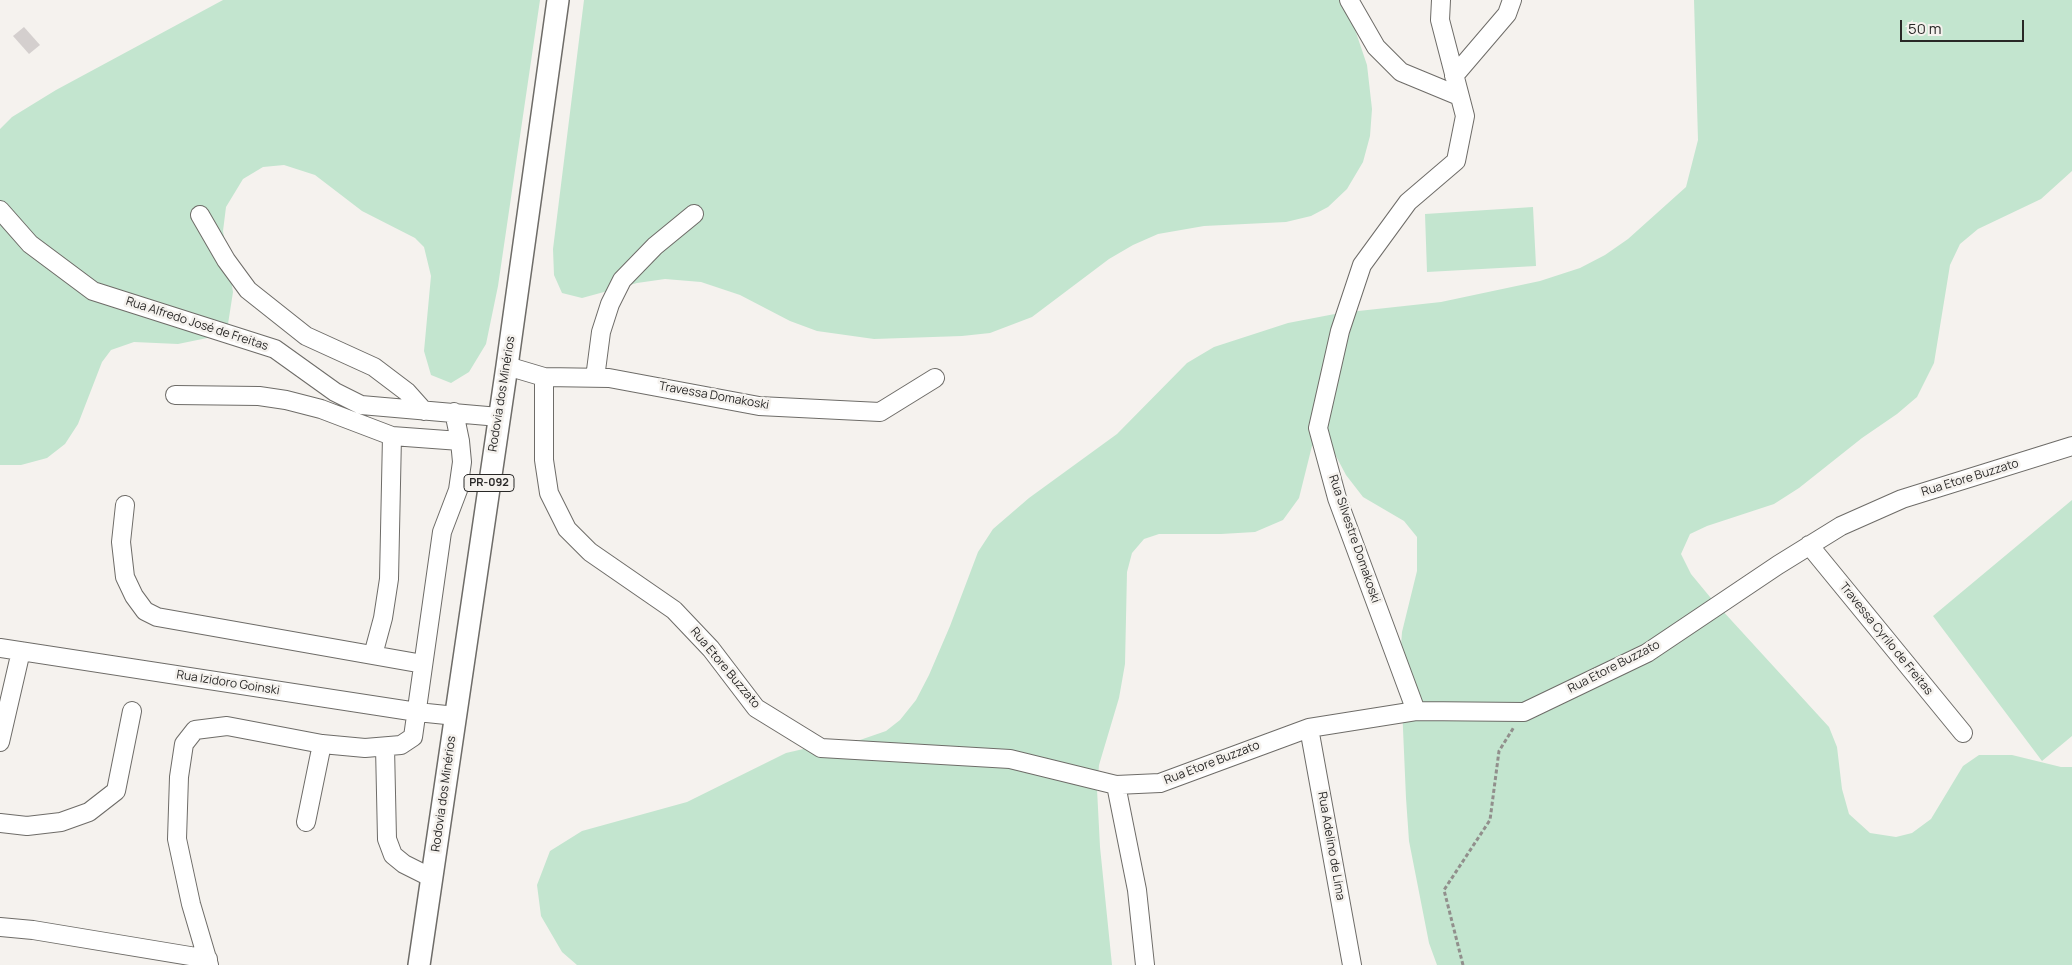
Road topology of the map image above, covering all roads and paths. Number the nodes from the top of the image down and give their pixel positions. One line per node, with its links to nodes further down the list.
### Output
1 (558, 0): 10 (main road, Rodovia dos Minérios / PR-092)
2 (1349, 0): 6 (street)
3 (1441, 0): 5 (street, Rua Silvestre Domakoski)
4 (1512, 0): 5 (street)
5 (1454, 76): 6 (street, Rua Silvestre Domakoski)
6 (1459, 96): 28 (street, Rua Silvestre Domakoski)
7 (0, 210): 15 (street, Rua Alfredo José de Freitas)
8 (200, 214): 15 (street)
9 (694, 214): 12 (street)
10 (507, 366): 11 (street); 17 (main road, Rodovia dos Minérios / PR-092)
11 (544, 377): 12 (street, Travessa Domakoski); 37 (street, Rua Etore Buzzato)
12 (595, 378): 13 (street, Travessa Domakoski)
13 (935, 378)
14 (175, 395): 18 (street)
15 (424, 411): 16 (street, Rua Alfredo José de Freitas)
16 (454, 412): 17 (street, Rua Alfredo José de Freitas); 19 (street)
17 (499, 417): 31 (main road, Rodovia dos Minérios / PR-092)
18 (392, 436): 19 (street); 25 (street)
19 (460, 441): 26 (street)
20 (2072, 446): 22 (street, Rua Etore Buzzato)
21 (125, 505): 25 (street)
22 (1808, 545): 30 (street, Rua Etore Buzzato); 33 (street, Travessa Cyrilo de Freitas)
23 (0, 648): 24 (street, Rua Izidoro Goinski)
24 (21, 651): 29 (street, Rua Izidoro Goinski); 34 (street)
25 (373, 655): 26 (street)
26 (423, 664): 29 (street)
27 (132, 711): 39 (street)
28 (1416, 711): 30 (street, Rua Etore Buzzato); 32 (street, Rua Etore Buzzato)
29 (417, 712): 31 (street, Rua Izidoro Goinski); 36 (street)
30 (1524, 712): 46 (path)
31 (456, 716): 40 (main road, Rodovia dos Minérios / PR-092)
32 (1309, 728): 37 (street, Rua Etore Buzzato); 45 (street, Rua Adelino de Lima)
33 (1963, 733)
34 (0, 742)
35 (322, 744): 36 (street); 38 (street); 42 (street)
36 (384, 747): 40 (street)
37 (1116, 784): 44 (street)
38 (306, 822)
39 (0, 823)
40 (432, 878): 43 (main road, Rodovia dos Minérios / PR-092)
41 (0, 927): 42 (street)
42 (208, 962)
43 (419, 965)
44 (1145, 965)
45 (1352, 965)
46 (1463, 965)

